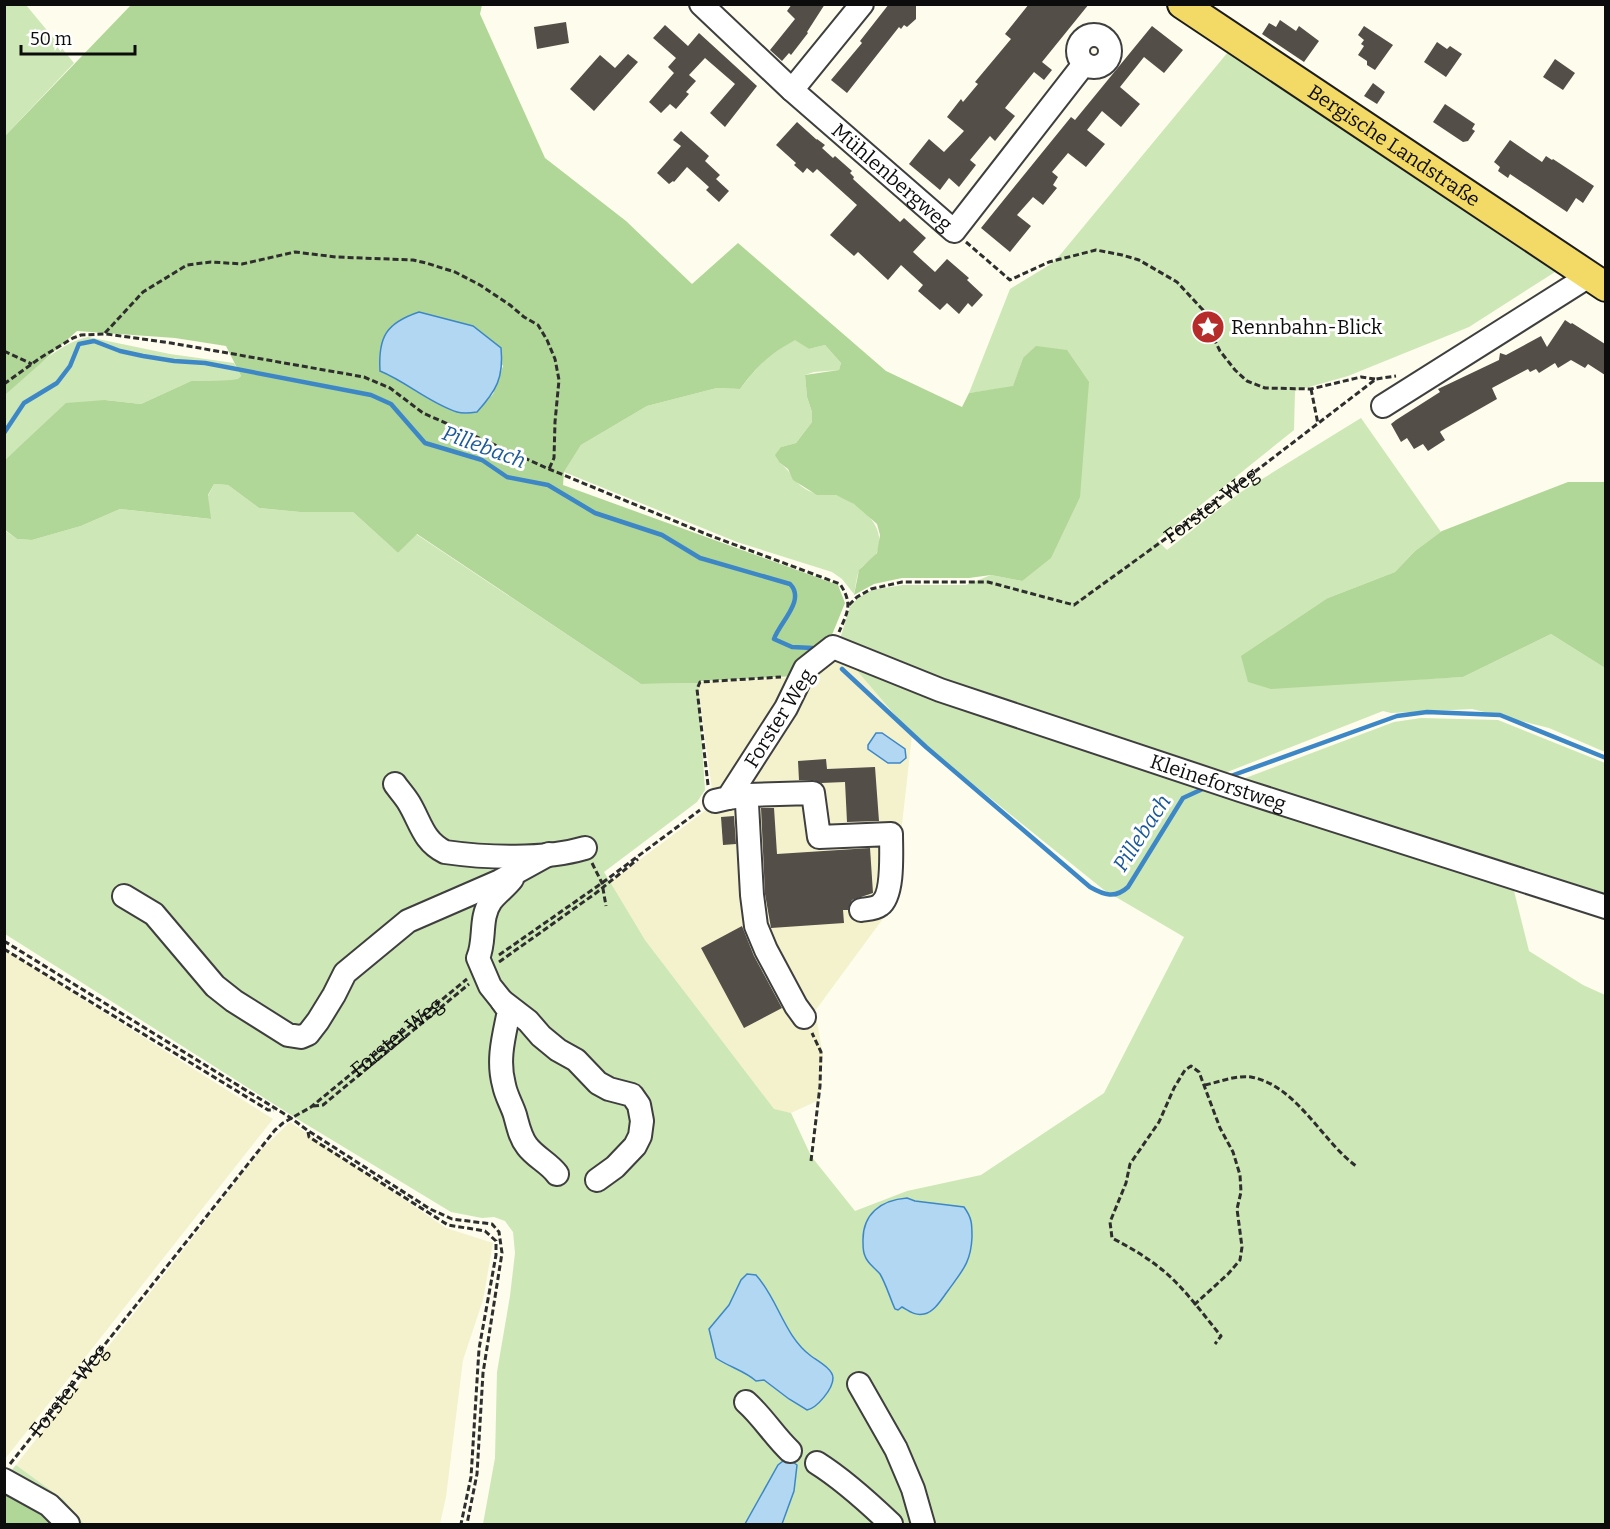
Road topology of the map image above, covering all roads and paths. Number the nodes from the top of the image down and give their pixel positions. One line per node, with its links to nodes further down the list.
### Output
1 (701, 4): 5 (street, Mühlenbergweg)
2 (862, 4): 5 (street)
3 (1182, 4): 7 (main road, Bergische Landstraße)
4 (1084, 64): 5 (street, Mühlenbergweg)
5 (792, 90)
6 (962, 238): 14 (path)
7 (1597, 282): 11 (street)
8 (104, 334): 10 (path); 17 (path); 17 (path)
9 (4, 351): 10 (path)
10 (32, 363): 13 (path)
11 (1425, 377): 12 (path, Forster Weg); 15 (street)
12 (1376, 379): 14 (path); 16 (path, Forster Weg)
13 (4, 384)
14 (1311, 389): 16 (path)
15 (1383, 406)
16 (1317, 424): 18 (path, Forster Weg)
17 (549, 469): 18 (path)
18 (849, 605): 19 (path)
19 (833, 648): 20 (street, Forster Weg); 29 (street, Kleineforstweg)
20 (801, 677): 22 (street, Forster Weg); 22 (path)
21 (394, 784): 24 (street)
22 (725, 799): 26 (path, Forster Weg); 30 (street); 35 (street)
23 (585, 848): 24 (street)
24 (549, 854): 25 (street)
25 (517, 871): 27 (street); 33 (street)
26 (602, 883): 28 (path); 33 (path, Forster Weg)
27 (124, 896)
28 (606, 906)
29 (1605, 907)
30 (861, 910)
31 (4, 941): 37 (path)
32 (4, 949): 37 (path)
33 (482, 967): 34 (street); 38 (path, Forster Weg)
34 (502, 1001): 42 (street); 43 (street)
35 (804, 1017): 40 (path)
36 (1205, 1085): 41 (path); 44 (path); 44 (path)
37 (276, 1110): 38 (path)
38 (291, 1118): 39 (path); 50 (path, Forster Weg)
39 (307, 1131): 52 (path); 53 (path)
40 (811, 1161)
41 (1356, 1166)
42 (557, 1174)
43 (597, 1180)
44 (1194, 1305): 45 (path)
45 (1215, 1344)
46 (858, 1384): 55 (street)
47 (746, 1402): 48 (street)
48 (790, 1451)
49 (817, 1463): 54 (street)
50 (6, 1475): 51 (street)
51 (68, 1524)
52 (461, 1524)
53 (467, 1524)
54 (891, 1524)
55 (923, 1524)

